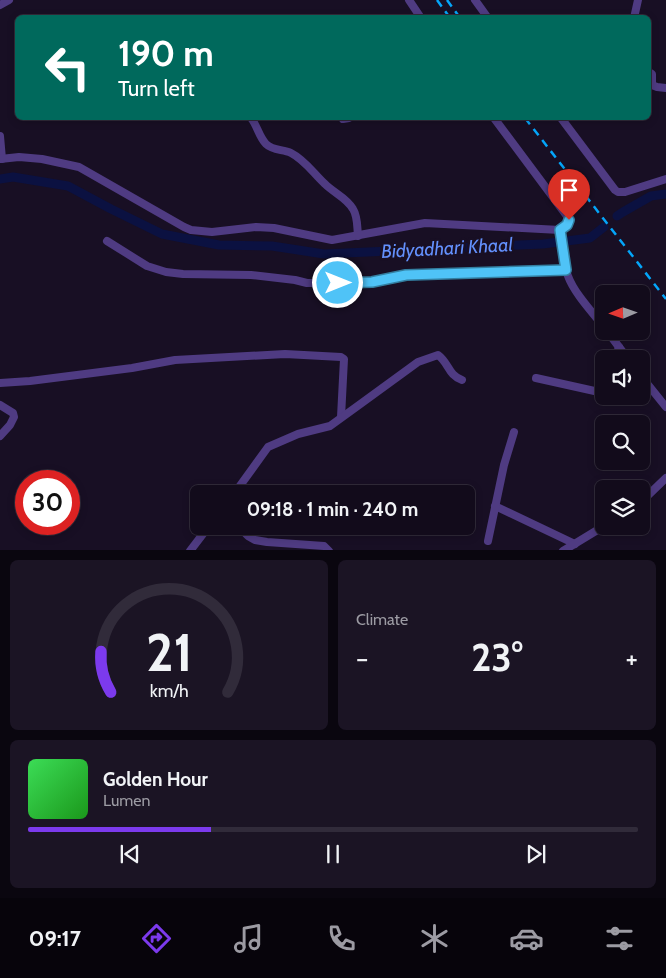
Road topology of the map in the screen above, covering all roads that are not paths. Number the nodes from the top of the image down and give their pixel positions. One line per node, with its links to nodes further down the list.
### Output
1 (9, 0): 5 (street)
2 (408, 0): 6 (street)
3 (475, 0): 7 (street)
4 (638, 0): 8 (street)
5 (0, 5)
6 (419, 15)
7 (486, 15)
8 (635, 15)
9 (651, 73): 10 (street)
10 (666, 88)
11 (253, 120): 18 (street)
12 (495, 120): 17 (street)
13 (563, 120): 16 (street)
14 (0, 136): 15 (street)
15 (1, 159): 18 (street)
16 (666, 179)
17 (560, 230): 18 (street); 20 (street)
18 (358, 236)
19 (107, 241): 20 (street)
20 (566, 270): 21 (street)
21 (595, 315)
22 (614, 340): 23 (street)
23 (619, 347): 24 (street); 25 (street)
24 (618, 350)
25 (621, 350)
26 (536, 378): 30 (street)
27 (462, 380): 33 (street)
28 (0, 383): 33 (street)
29 (650, 388): 32 (street)
30 (595, 391)
31 (0, 405): 35 (street)
32 (666, 408)
33 (341, 417): 37 (street)
34 (514, 432): 39 (street)
35 (0, 436)
36 (666, 478): 38 (street)
37 (241, 485)
38 (650, 493)
39 (495, 506): 43 (street); 44 (street)
40 (595, 532): 44 (street)
41 (202, 535): 45 (street)
42 (247, 535): 46 (street)
43 (488, 541)
44 (575, 544): 47 (street)
45 (190, 550)
46 (329, 550)
47 (563, 550)

